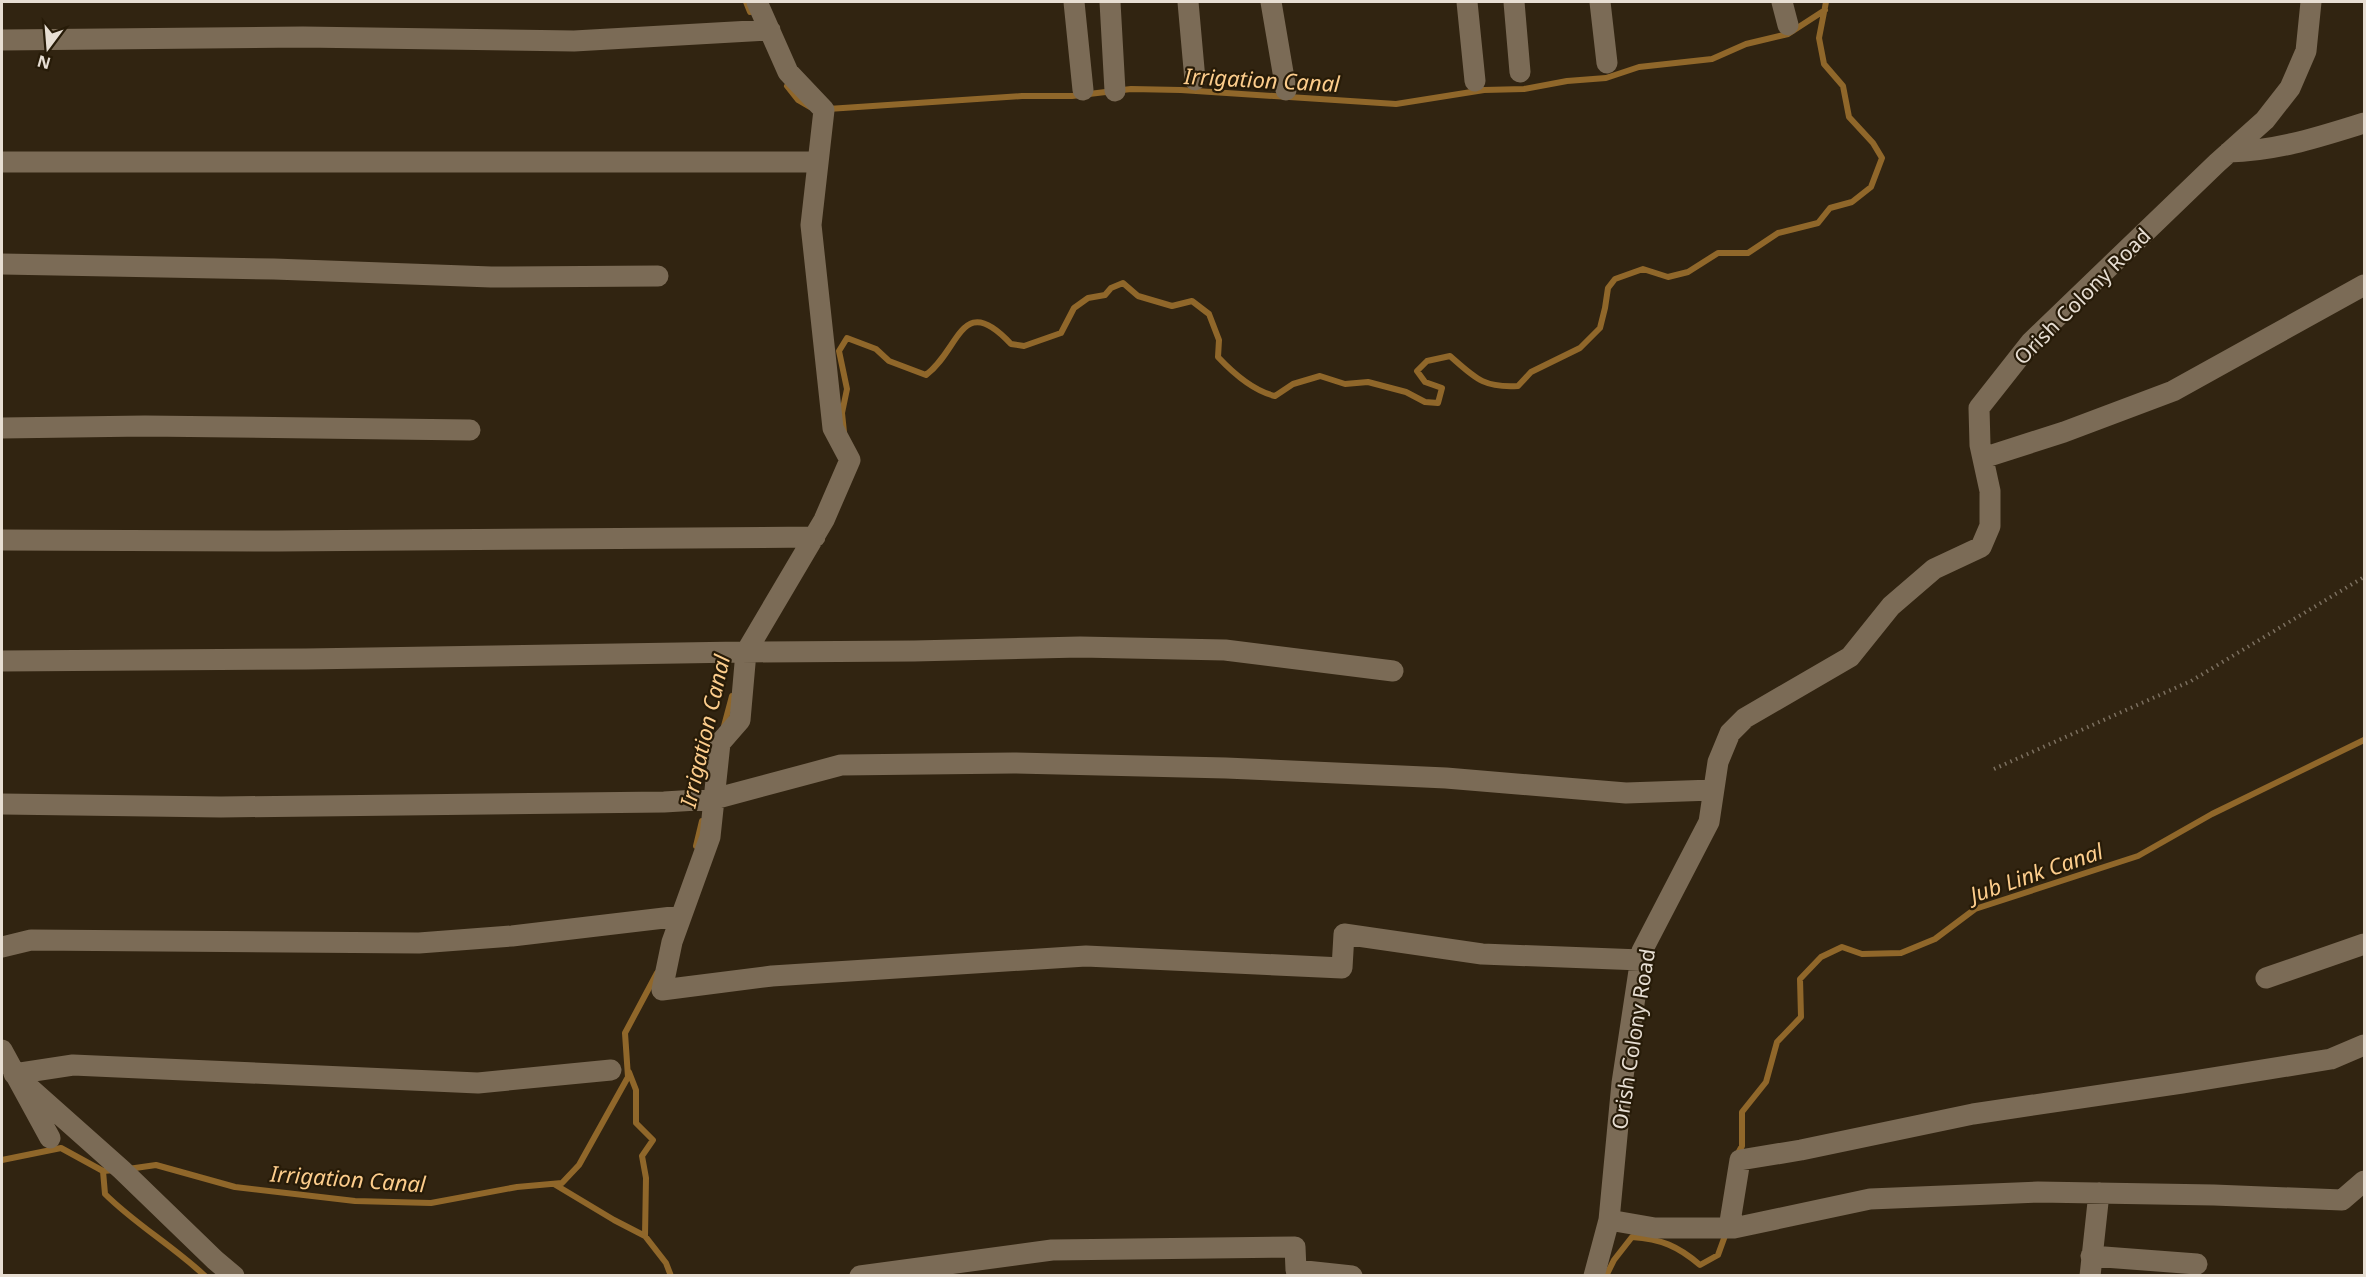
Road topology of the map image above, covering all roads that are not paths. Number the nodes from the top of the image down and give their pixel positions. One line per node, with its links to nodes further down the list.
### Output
1 (756, 2): 12 (street)
2 (1074, 2): 18 (street)
3 (1110, 2): 20 (street)
4 (1188, 2): 16 (street)
5 (1271, 2): 19 (street)
6 (1467, 2): 17 (street)
7 (1514, 2): 15 (street)
8 (1600, 2): 14 (street)
9 (1782, 2): 11 (street)
10 (2311, 2): 22 (street, Orish Colony Road)
11 (1788, 25)
12 (770, 30): 13 (street); 24 (street)
13 (2, 40)
14 (1607, 63)
15 (1520, 72)
16 (1195, 80)
17 (1475, 81)
18 (1083, 90)
19 (1286, 90)
20 (1115, 91)
21 (2364, 123): 22 (street)
22 (2229, 152): 30 (street, Orish Colony Road)
23 (2, 162): 24 (street)
24 (818, 162): 31 (street)
25 (2, 264): 26 (street)
26 (658, 276)
27 (2364, 285): 30 (street)
28 (2, 428): 29 (street)
29 (470, 430)
30 (1983, 458): 36 (street, Orish Colony Road)
31 (815, 537): 32 (street); 33 (street)
32 (2, 540)
33 (746, 652): 34 (street); 35 (street); 37 (street)
34 (2, 661)
35 (1394, 671)
36 (1713, 790): 37 (street); 42 (street, Orish Colony Road)
37 (714, 799): 38 (street); 39 (street)
38 (2, 804)
39 (681, 916): 41 (street); 42 (street)
40 (2364, 944): 43 (street)
41 (2, 946)
42 (1641, 960): 50 (street, Orish Colony Road)
43 (2266, 978)
44 (2364, 1045): 51 (street)
45 (6, 1061): 46 (street); 47 (street); 54 (street)
46 (611, 1070)
47 (50, 1138)
48 (2364, 1181): 49 (street)
49 (2099, 1193): 51 (street); 53 (street)
50 (1609, 1220): 51 (street); 57 (street, Orish Colony Road)
51 (1729, 1228)
52 (2197, 1264): 53 (street)
53 (2091, 1266)
54 (234, 1275)
55 (860, 1275): 56 (street)
56 (1352, 1275)
57 (1594, 1275)

